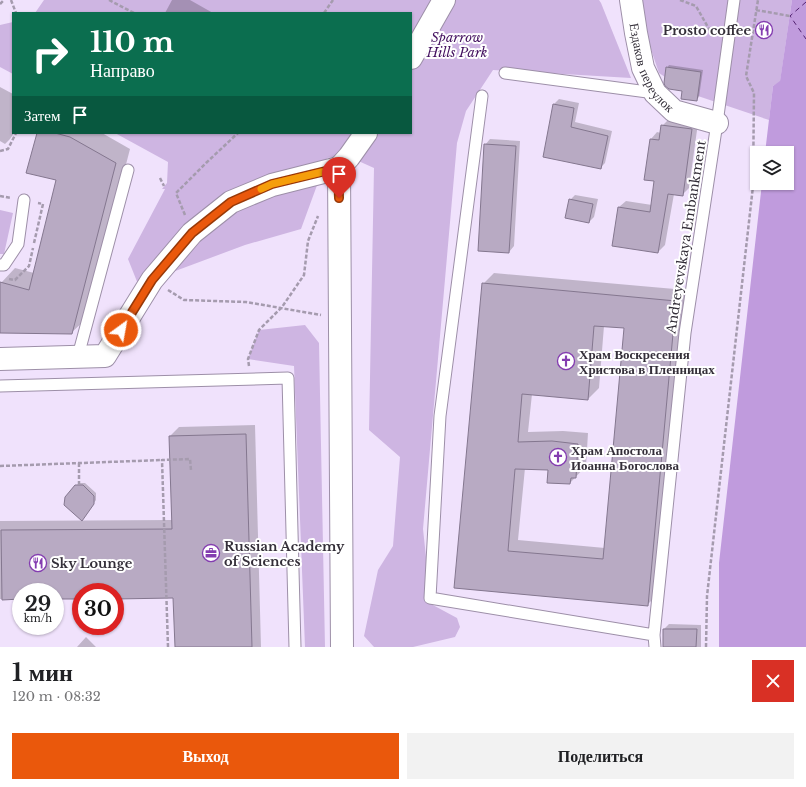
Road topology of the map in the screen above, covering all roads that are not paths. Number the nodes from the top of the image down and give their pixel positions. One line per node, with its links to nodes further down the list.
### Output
1 (444, 0): 4 (street)
2 (632, 0): 6 (street, Ездаков переулок)
3 (734, 0): 8 (lane, Andreyevskaya Embankment)
4 (412, 56)
5 (505, 73): 6 (lane)
6 (654, 94): 8 (street, Ездаков переулок)
7 (482, 96): 17 (lane)
8 (717, 123): 17 (lane, Andreyevskaya Embankment)
9 (365, 134): 10 (street)
10 (338, 168): 14 (street); 19 (street)
11 (128, 170): 14 (lane)
12 (24, 200): 13 (lane)
13 (0, 265)
14 (78, 356): 15 (street)
15 (0, 359)
16 (0, 386): 18 (lane)
17 (654, 635): 20 (lane, Andreyevskaya Embankment)
18 (295, 647)
19 (342, 647)
20 (655, 647)

